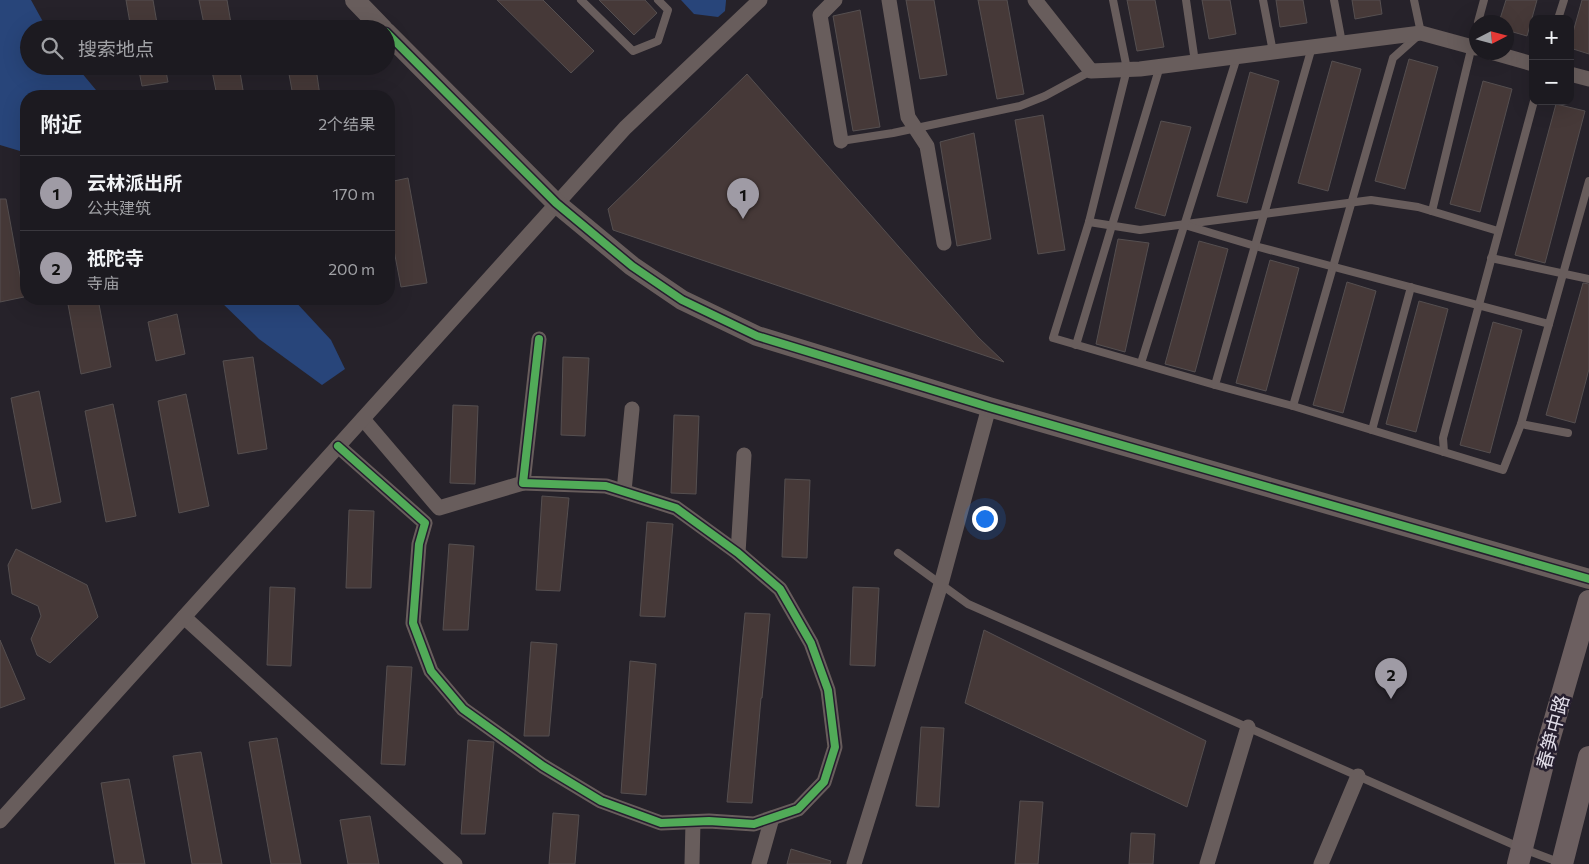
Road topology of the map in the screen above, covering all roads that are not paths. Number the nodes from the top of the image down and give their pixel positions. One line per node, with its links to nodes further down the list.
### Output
1 (354, 0): 17 (street)
2 (581, 0): 3 (lane)
3 (658, 0)
4 (760, 0): 39 (street)
5 (835, 0): 36 (street)
6 (889, 0): 35 (street)
7 (1035, 0): 31 (street)
8 (1113, 0): 30 (lane)
9 (1186, 0): 27 (lane)
10 (1263, 0): 23 (lane)
11 (1334, 0): 20 (lane)
12 (1414, 0): 18 (lane)
13 (1484, 0): 15 (lane)
14 (1564, 0): 16 (lane)
15 (1480, 15)
16 (1559, 15)
17 (374, 20)
18 (1421, 33): 20 (street); 22 (street); 38 (lane)
19 (395, 41): 39 (street)
20 (1342, 43): 21 (street)
21 (1312, 47): 23 (street); 41 (lane)
22 (1469, 47)
23 (1273, 52): 24 (street)
24 (1237, 56): 27 (street); 43 (lane)
25 (1514, 59): 28 (street)
26 (1471, 60): 40 (lane)
27 (1195, 62): 29 (street)
28 (1529, 63)
29 (1160, 66): 30 (street); 44 (lane)
30 (1127, 69): 31 (street); 42 (lane)
31 (1091, 71): 35 (lane)
32 (1574, 75): 33 (street)
33 (1589, 79)
34 (1533, 105): 45 (lane)
35 (915, 128): 36 (lane); 46 (street)
36 (841, 142)
37 (1589, 181): 50 (lane)
38 (1352, 202): 40 (lane); 41 (lane); 49 (lane)
39 (556, 203): 60 (street); 62 (street)
40 (1432, 211): 45 (lane)
41 (1264, 214): 43 (lane); 47 (lane)
42 (1089, 222): 44 (lane); 56 (lane)
43 (1184, 224): 44 (lane); 47 (lane); 57 (lane)
44 (1112, 226): 56 (lane)
45 (1498, 231): 48 (lane)
46 (944, 243)
47 (1255, 246): 49 (lane); 58 (lane)
48 (1491, 258): 50 (lane); 53 (lane)
49 (1333, 267): 52 (lane); 59 (lane)
50 (1563, 274): 51 (lane); 54 (lane)
51 (1589, 279)
52 (1411, 288): 53 (lane); 64 (lane)
53 (1478, 305): 54 (lane); 67 (lane)
54 (1549, 324): 63 (lane)
55 (539, 339): 69 (street)
56 (1076, 345): 57 (lane)
57 (1141, 363): 58 (lane)
58 (1215, 385): 59 (lane)
59 (1293, 406): 64 (lane)
60 (990, 407): 73 (street); 74 (street)
61 (632, 409): 70 (street)
62 (363, 419): 66 (street); 69 (street)
63 (1522, 424): 65 (lane); 67 (lane)
64 (1372, 430): 67 (lane)
65 (1568, 434)
66 (338, 446): 76 (street); 82 (street)
67 (1444, 452)
68 (744, 455): 71 (street)
69 (523, 483): 70 (street)
70 (624, 491): 71 (street)
71 (738, 553): 80 (street)
72 (898, 553): 74 (lane)
73 (1589, 579)
74 (941, 584): 77 (lane); 87 (street)
75 (1589, 600): 83 (main road, 春笋中路)
76 (184, 617): 81 (street); 84 (street)
77 (1248, 727): 79 (lane); 88 (street)
78 (1589, 757): 90 (main road)
79 (1358, 776): 83 (lane); 89 (street)
80 (772, 818): 82 (street); 86 (street)
81 (0, 822)
82 (693, 822): 85 (street)
83 (1519, 856): 90 (lane)
84 (455, 864)
85 (692, 864)
86 (759, 864)
87 (854, 864)
88 (1207, 864)
89 (1321, 864)
90 (1563, 864)

